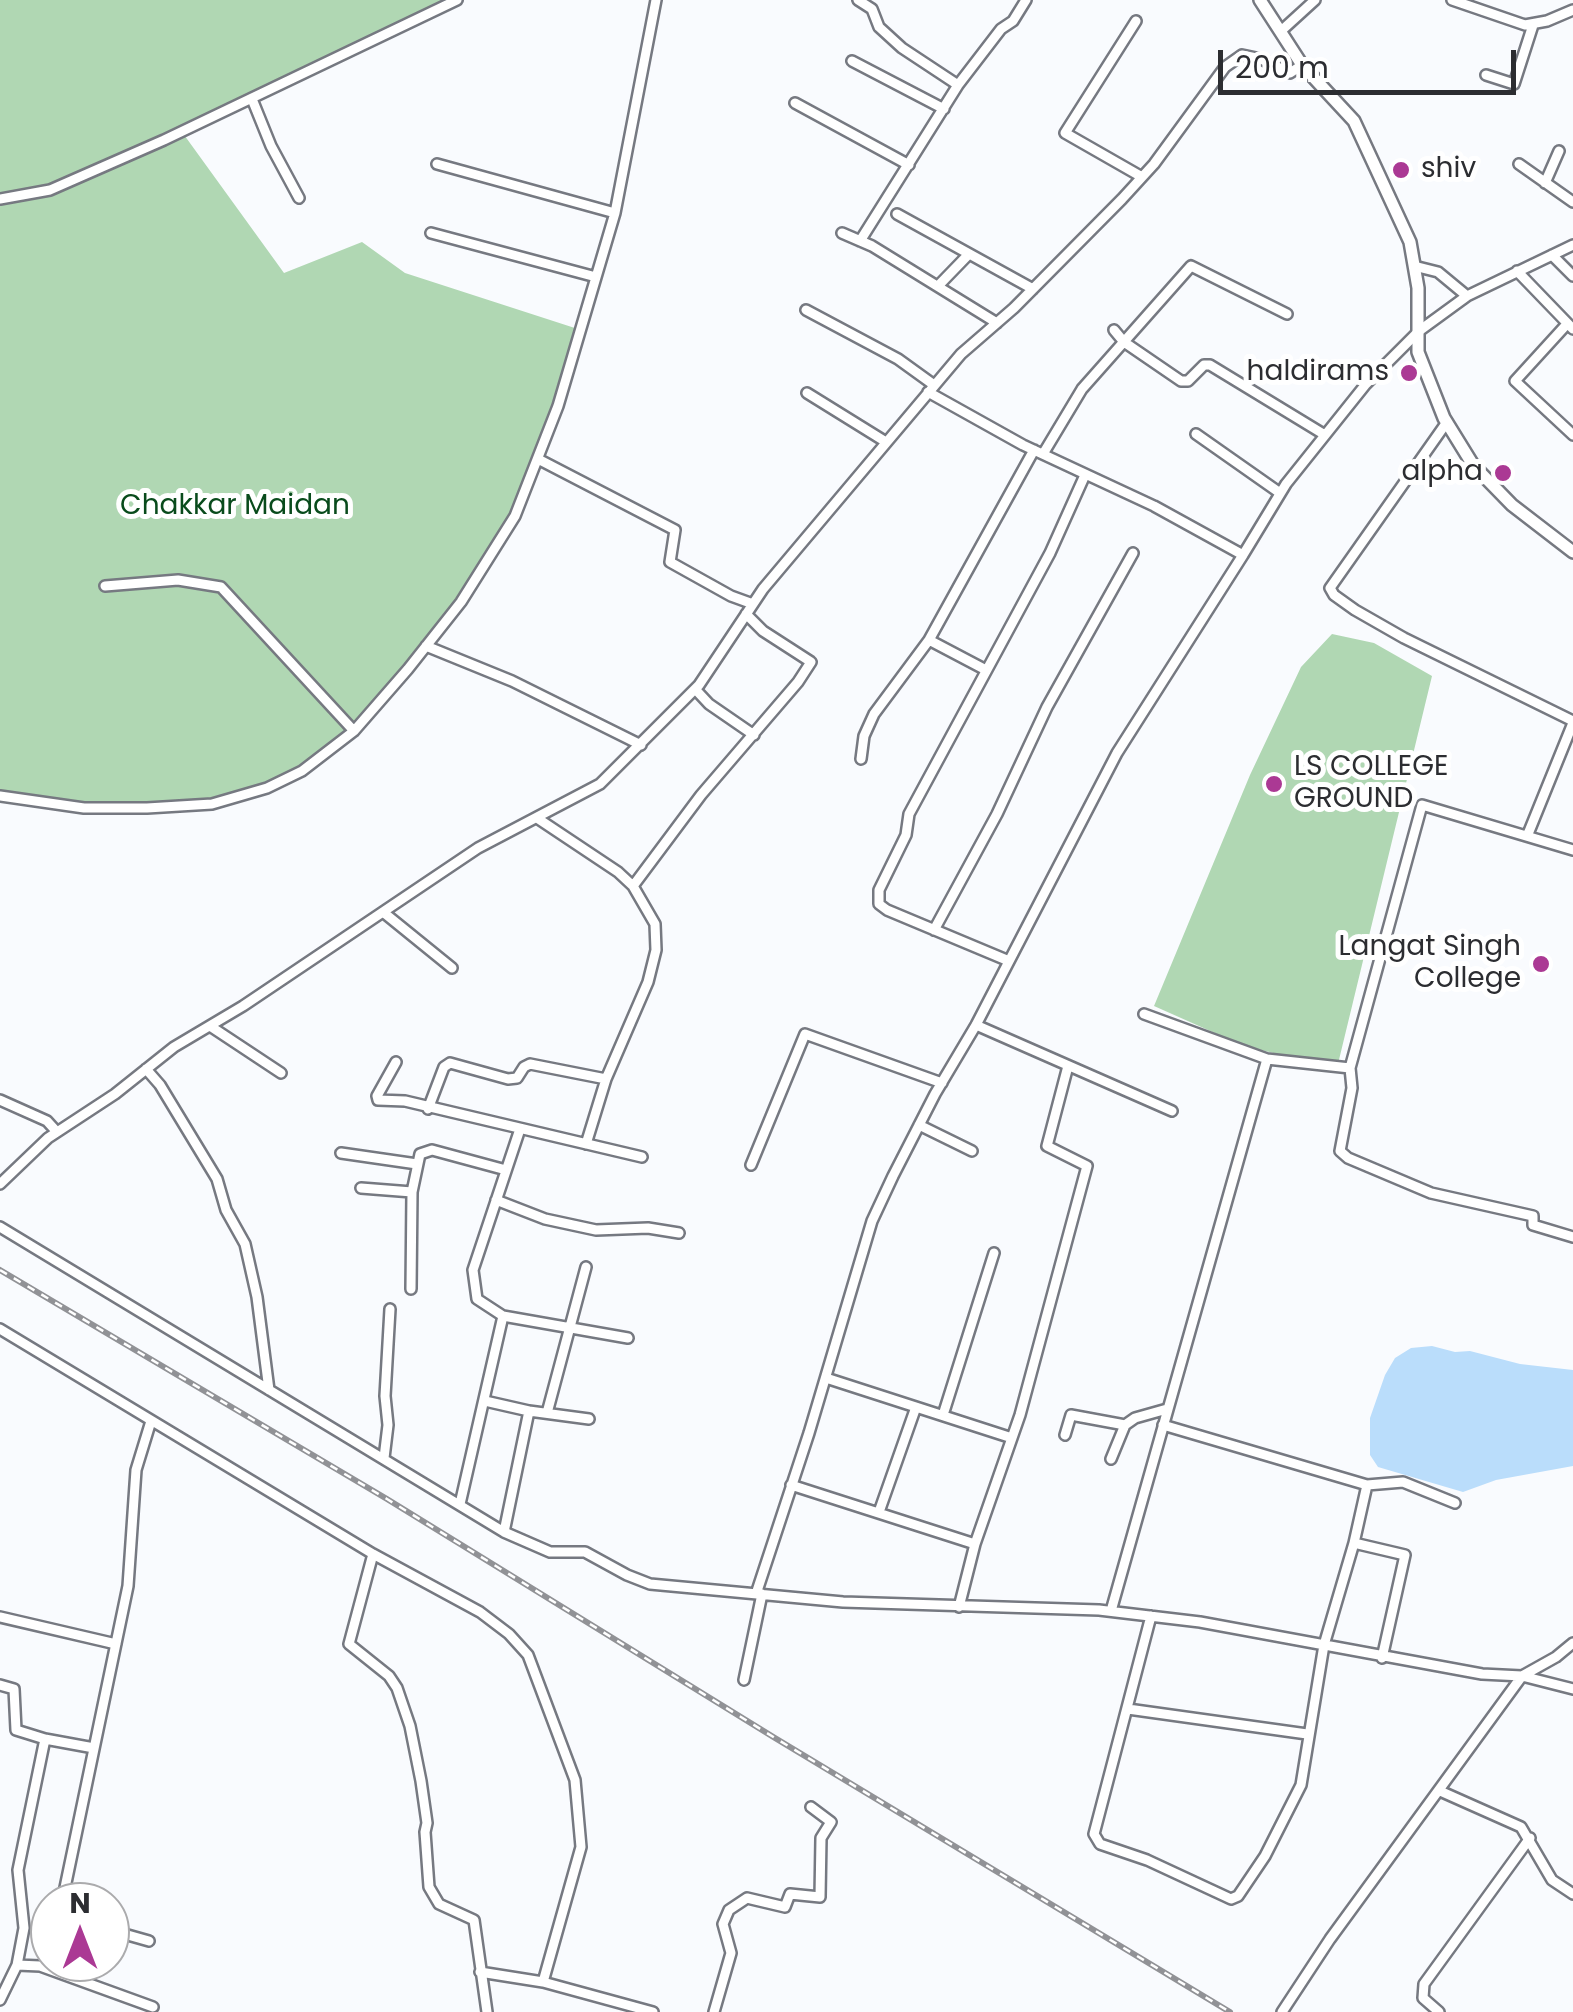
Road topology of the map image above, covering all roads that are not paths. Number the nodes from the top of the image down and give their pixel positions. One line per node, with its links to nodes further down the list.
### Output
1 (456, 0): 16 (street)
2 (656, 0): 28 (street)
3 (858, 0): 15 (street)
4 (1026, 0): 15 (street)
5 (1260, 0): 11 (main road)
6 (1315, 0): 11 (street)
7 (1452, 0): 10 (street)
8 (1573, 10): 10 (street)
9 (1136, 21): 23 (street)
10 (1533, 24): 14 (street)
11 (1280, 31): 13 (main road)
12 (852, 61): 18 (street)
13 (1302, 65): 23 (street); 36 (main road)
14 (1486, 76)
15 (958, 85): 18 (street)
16 (252, 99): 25 (street); 26 (street)
17 (795, 103): 22 (street)
18 (944, 109): 22 (street)
19 (1559, 151): 24 (street)
20 (437, 164): 28 (street)
21 (1519, 164): 24 (street)
22 (909, 165): 32 (street)
23 (1142, 177): 41 (street)
24 (1545, 183): 27 (street)
25 (299, 198)
26 (0, 199)
27 (1573, 202)
28 (616, 214): 39 (street)
29 (897, 214): 34 (street)
30 (842, 232): 32 (street)
31 (431, 233): 39 (street)
32 (860, 241): 40 (street)
33 (1573, 245): 35 (street)
34 (968, 255): 40 (street); 41 (street)
35 (1552, 255): 37 (street); 38 (street)
36 (1414, 266): 42 (street); 48 (main road)
37 (1517, 271): 42 (street); 46 (street)
38 (1573, 276)
39 (596, 277): 58 (street)
40 (938, 286): 45 (street)
41 (1033, 289): 45 (street)
42 (1466, 296): 48 (street)
43 (806, 310): 50 (street)
44 (1287, 314): 49 (street)
45 (997, 323): 50 (street)
46 (1570, 326): 55 (street)
47 (1114, 330): 49 (street)
48 (1418, 331): 52 (main road); 54 (street)
49 (1124, 342): 54 (street); 57 (street)
50 (931, 389): 56 (street); 57 (street)
51 (807, 392): 56 (street)
52 (1447, 422): 62 (main road); 71 (street)
53 (1196, 434): 60 (street)
54 (1325, 435): 60 (street)
55 (1573, 435)
56 (886, 442): 65 (street)
57 (1039, 452): 59 (street); 67 (street)
58 (538, 459): 65 (street); 68 (street)
59 (1085, 474): 63 (street); 69 (street)
60 (1280, 493): 63 (street)
61 (1133, 552): 82 (street)
62 (1573, 552)
63 (1243, 555): 83 (street)
64 (105, 586): 72 (street)
65 (753, 604): 66 (street)
66 (746, 614): 70 (street); 73 (street)
67 (929, 640): 69 (street); 75 (street)
68 (426, 646): 72 (street); 74 (street)
69 (986, 670): 82 (street)
70 (695, 688): 73 (street); 74 (street)
71 (1573, 722): 78 (street)
72 (354, 730): 76 (street)
73 (754, 734): 80 (street)
74 (642, 745): 77 (street)
75 (861, 759)
76 (0, 796)
77 (538, 818): 80 (street); 81 (street)
78 (1528, 834): 79 (street); 91 (street)
79 (1573, 850)
80 (632, 886): 94 (street)
81 (383, 912): 84 (street); 86 (street)
82 (934, 930): 83 (street)
83 (1008, 960): 87 (street)
84 (452, 968)
85 (1144, 1014): 88 (street)
86 (210, 1026): 92 (street); 93 (street)
87 (976, 1026): 90 (street); 95 (street)
88 (1267, 1059): 91 (street); 128 (street)
89 (396, 1062): 97 (street)
90 (1068, 1066): 98 (street); 137 (street)
91 (1350, 1068): 115 (street)
92 (146, 1069): 101 (street); 125 (street)
93 (281, 1073)
94 (606, 1080): 97 (street); 102 (street)
95 (942, 1083): 99 (street); 107 (street)
96 (0, 1100): 101 (street)
97 (428, 1109): 100 (street)
98 (1172, 1111)
99 (919, 1125): 103 (street); 124 (street)
100 (520, 1129): 102 (street); 108 (street)
101 (56, 1132): 109 (street)
102 (586, 1144): 105 (street)
103 (972, 1151)
104 (341, 1153): 106 (street)
105 (642, 1157)
106 (417, 1164): 108 (street); 111 (street)
107 (752, 1165)
108 (506, 1170): 112 (street)
109 (0, 1184)
110 (361, 1188): 111 (street)
111 (412, 1192): 118 (street)
112 (496, 1200): 114 (street); 120 (street)
113 (0, 1227): 125 (street)
114 (680, 1233)
115 (1573, 1237)
116 (994, 1253): 131 (street)
117 (586, 1267): 122 (street)
118 (410, 1290)
119 (390, 1309): 138 (street)
120 (503, 1316): 122 (street); 126 (street)
121 (0, 1328): 133 (street)
122 (570, 1330): 123 (street); 130 (street)
123 (628, 1338)
124 (826, 1378): 127 (street); 141 (street)
125 (270, 1390): 138 (street)
126 (485, 1401): 129 (street); 143 (street)
127 (916, 1407): 131 (street); 144 (street)
128 (1167, 1409): 134 (street); 135 (street)
129 (529, 1411): 130 (street); 145 (street)
130 (548, 1414): 132 (street)
131 (942, 1414): 137 (street)
132 (589, 1419)
133 (151, 1421): 148 (street); 155 (street)
134 (1124, 1425): 136 (street); 139 (street)
135 (1162, 1425): 140 (street); 151 (street)
136 (1065, 1435)
137 (1012, 1438): 147 (street)
138 (384, 1458): 143 (street)
139 (1111, 1459)
140 (1366, 1484): 142 (street); 146 (street)
141 (792, 1485): 144 (street); 149 (street)
142 (1455, 1503)
143 (460, 1504): 145 (street)
144 (879, 1512): 147 (street)
145 (504, 1532): 149 (street)
146 (1354, 1542): 156 (street); 157 (street)
147 (976, 1544): 150 (street)
148 (373, 1554): 174 (street); 175 (street)
149 (760, 1594): 150 (street); 159 (street)
150 (959, 1607): 151 (street)
151 (1111, 1611): 152 (street)
152 (1151, 1616): 156 (street); 162 (street)
153 (0, 1617): 155 (street)
154 (1573, 1642): 158 (street)
155 (116, 1644): 165 (street)
156 (1324, 1645): 157 (street); 163 (street)
157 (1382, 1658): 158 (street)
158 (1522, 1676): 161 (street); 166 (street)
159 (744, 1680)
160 (0, 1685): 164 (street)
161 (1573, 1689)
162 (1128, 1709): 163 (street); 163 (street)
163 (1307, 1734)
164 (45, 1739): 165 (street); 173 (street)
165 (94, 1748): 169 (street)
166 (1440, 1791): 168 (street); 181 (street)
167 (811, 1807): 180 (street)
168 (1530, 1838): 170 (street); 182 (street)
169 (66, 1882)
170 (1573, 1894)
171 (130, 1935): 172 (street)
172 (149, 1940)
173 (17, 1965): 176 (street); 177 (street)
174 (480, 1972): 175 (street); 178 (street)
175 (543, 1982): 179 (street)
176 (0, 2000)
177 (153, 2007)
178 (486, 2012)
179 (653, 2012)
180 (714, 2012)
181 (1282, 2012)
182 (1438, 2012)

